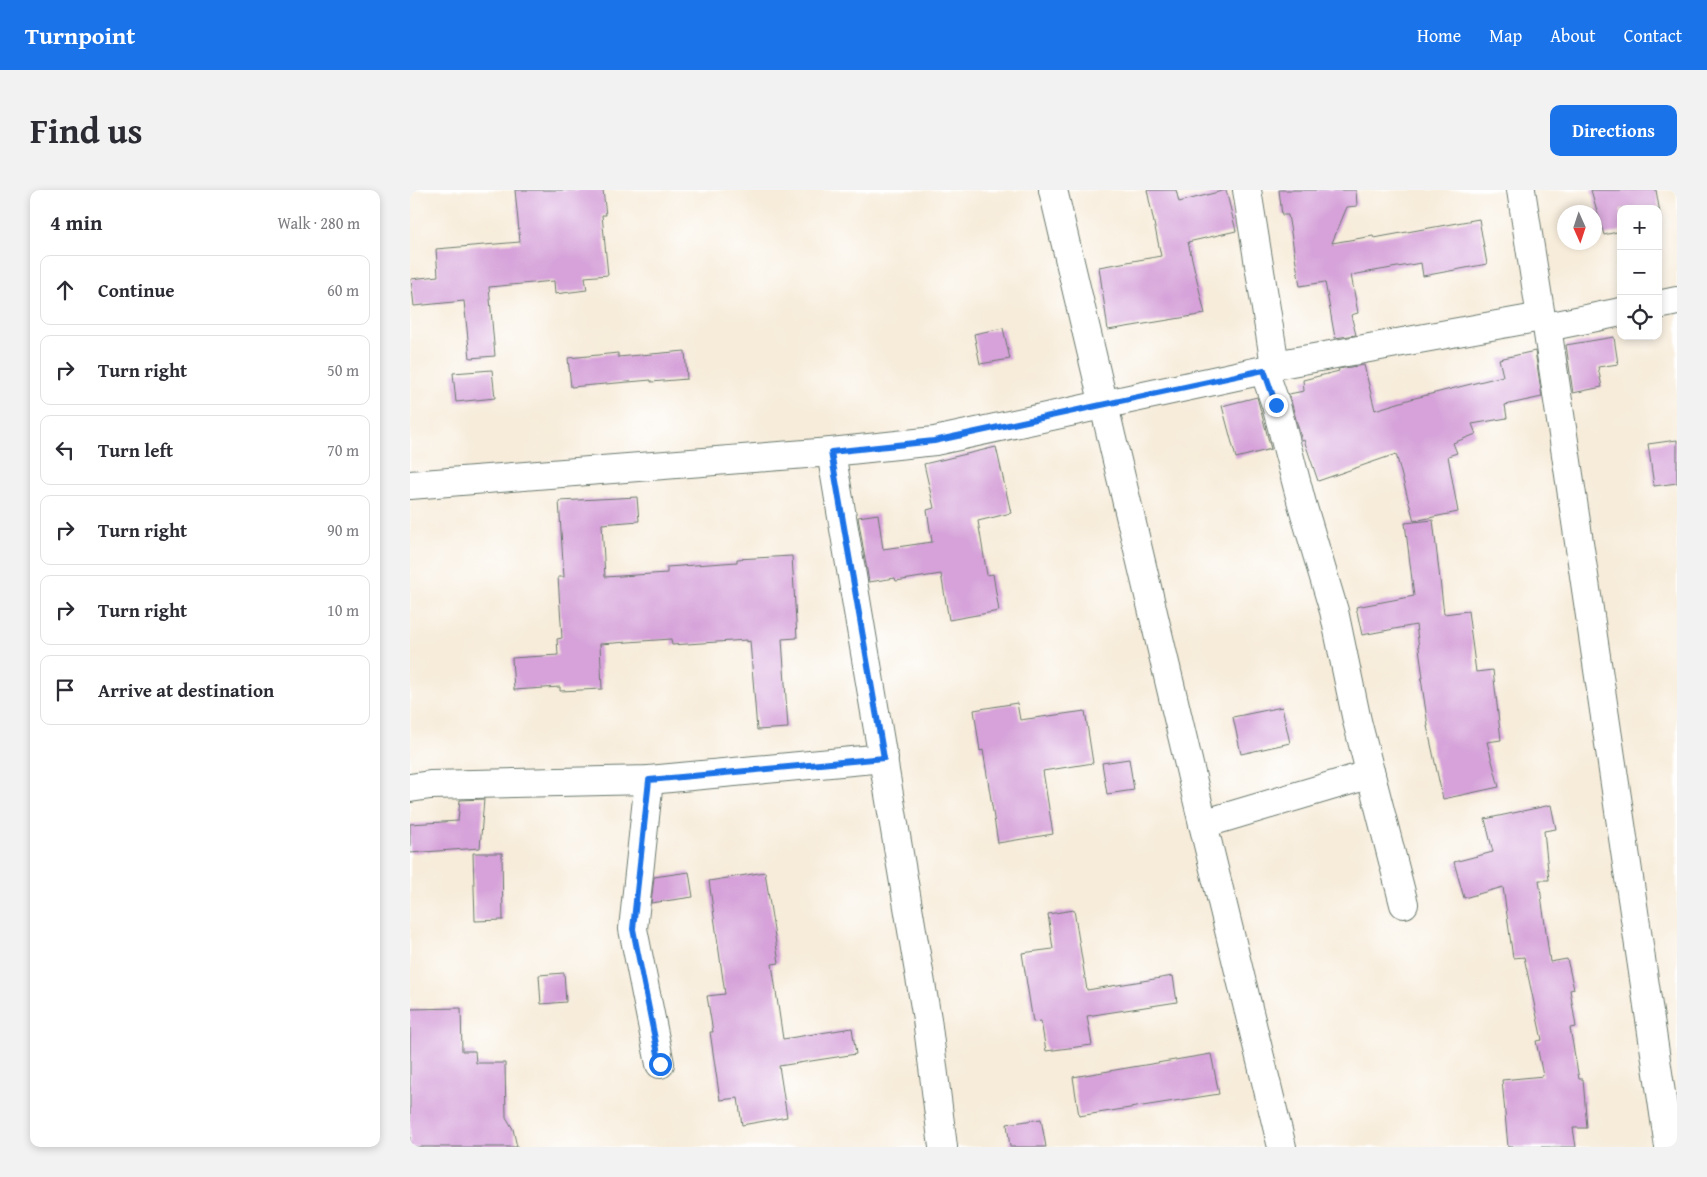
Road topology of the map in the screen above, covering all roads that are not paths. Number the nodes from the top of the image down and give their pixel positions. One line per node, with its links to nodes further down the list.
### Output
1 (1053, 190): 9 (street)
2 (1247, 190): 8 (street)
3 (1521, 190): 7 (street)
4 (1677, 301): 5 (street)
5 (1662, 304)
6 (1617, 313): 7 (street)
7 (1544, 322): 8 (street); 21 (street)
8 (1270, 368): 9 (street); 13 (street)
9 (1104, 404): 10 (street); 16 (street)
10 (831, 452): 11 (street); 12 (street)
11 (410, 485)
12 (884, 758): 14 (street); 19 (street)
13 (1371, 774): 16 (street); 17 (street)
14 (649, 780): 15 (street); 18 (street)
15 (410, 788)
16 (1203, 824): 20 (street)
17 (1404, 904)
18 (660, 1064)
19 (943, 1147)
20 (1282, 1147)
21 (1669, 1147)

